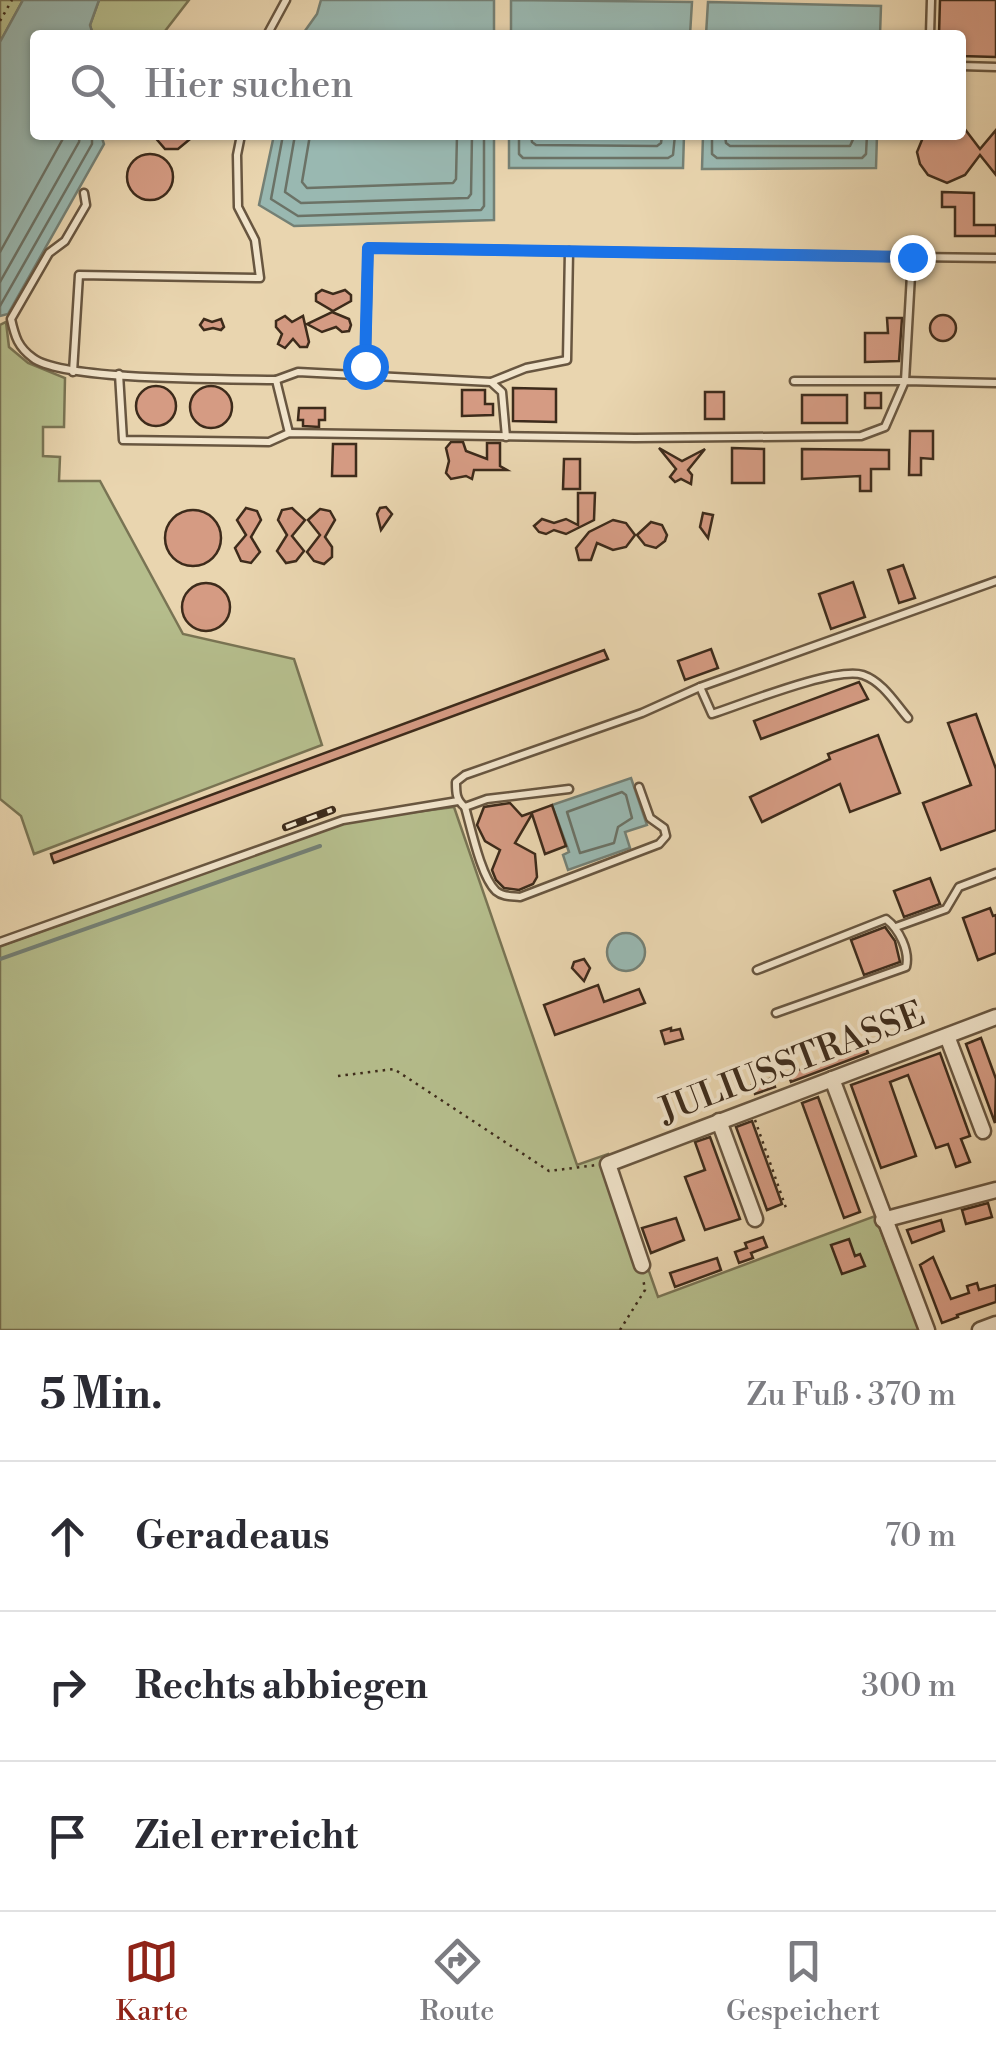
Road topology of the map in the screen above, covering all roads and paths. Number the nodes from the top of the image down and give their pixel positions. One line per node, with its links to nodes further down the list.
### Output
1 (12, 0): 4 (path)
2 (286, 0): 5 (lane)
3 (931, 0): 6 (lane)
4 (0, 21)
5 (270, 30)
6 (930, 30)
7 (966, 66): 8 (lane)
8 (996, 67)
9 (240, 140): 14 (lane)
10 (84, 193): 14 (lane)
11 (568, 251): 12 (lane); 16 (lane); 20 (lane)
12 (912, 257): 13 (lane); 19 (lane)
13 (996, 258)
14 (73, 372): 15 (lane)
15 (119, 374): 17 (lane); 22 (lane)
16 (365, 375): 17 (lane); 20 (lane)
17 (276, 380): 22 (lane)
18 (794, 381): 19 (lane)
19 (906, 381): 21 (lane); 23 (lane)
20 (491, 382): 23 (lane)
21 (996, 384)
22 (289, 433): 23 (lane)
23 (506, 437)
24 (996, 581): 25 (lane)
25 (700, 687): 26 (lane); 29 (lane)
26 (908, 718)
27 (640, 787): 29 (lane)
28 (569, 789): 29 (lane)
29 (462, 804): 32 (lane)
30 (996, 873): 31 (lane)
31 (896, 927): 33 (lane); 34 (lane)
32 (0, 942)
33 (757, 970)
34 (776, 1013)
35 (996, 1018): 36 (street, JULIUSSTRASSE)
36 (947, 1036): 38 (street, JULIUSSTRASSE); 41 (street)
37 (338, 1076): 42 (path)
38 (832, 1079): 39 (street, JULIUSSTRASSE); 46 (street)
39 (751, 1109): 40 (street, JULIUSSTRASSE); 44 (path)
40 (719, 1122): 42 (street, JULIUSSTRASSE); 45 (street)
41 (983, 1131)
42 (608, 1164): 47 (street)
43 (996, 1190): 46 (street)
44 (786, 1208)
45 (755, 1218)
46 (883, 1220): 50 (street)
47 (642, 1265): 49 (path)
48 (996, 1324): 51 (street)
49 (620, 1330)
50 (927, 1330)
51 (980, 1330)

